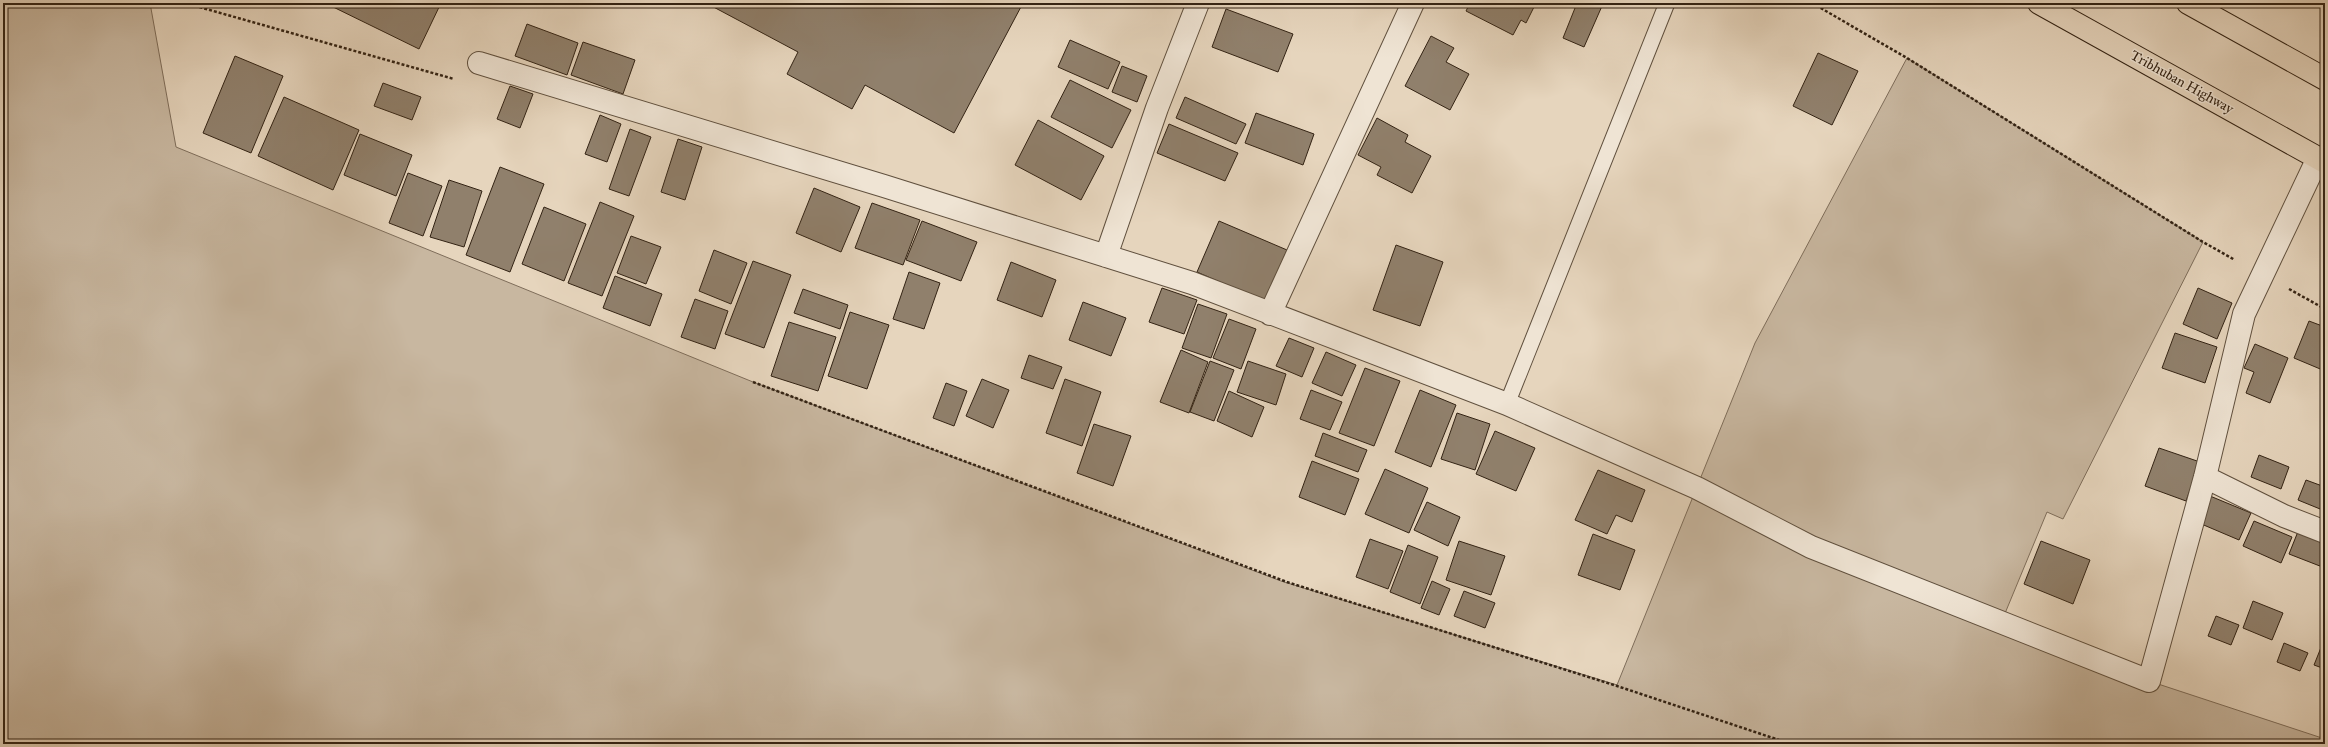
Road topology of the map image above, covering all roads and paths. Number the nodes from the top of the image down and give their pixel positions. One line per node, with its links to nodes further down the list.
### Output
1 (185, 3): 8 (path)
2 (1198, 3): 11 (street)
3 (1413, 3): 14 (street)
4 (1667, 3): 16 (lane)
5 (1812, 3): 12 (path)
6 (2039, 3): 10 (highway, Tribhuban Highway)
7 (2188, 3): 9 (highway)
8 (479, 63): 11 (street)
9 (2323, 73)
10 (2321, 160): 12 (street)
11 (1106, 256): 14 (street)
12 (2262, 275): 13 (path); 17 (street)
13 (2325, 309)
14 (1270, 314): 16 (street)
15 (753, 382): 19 (path)
16 (1507, 404): 17 (street)
17 (2204, 477): 18 (street)
18 (2325, 532)
19 (1791, 744)

